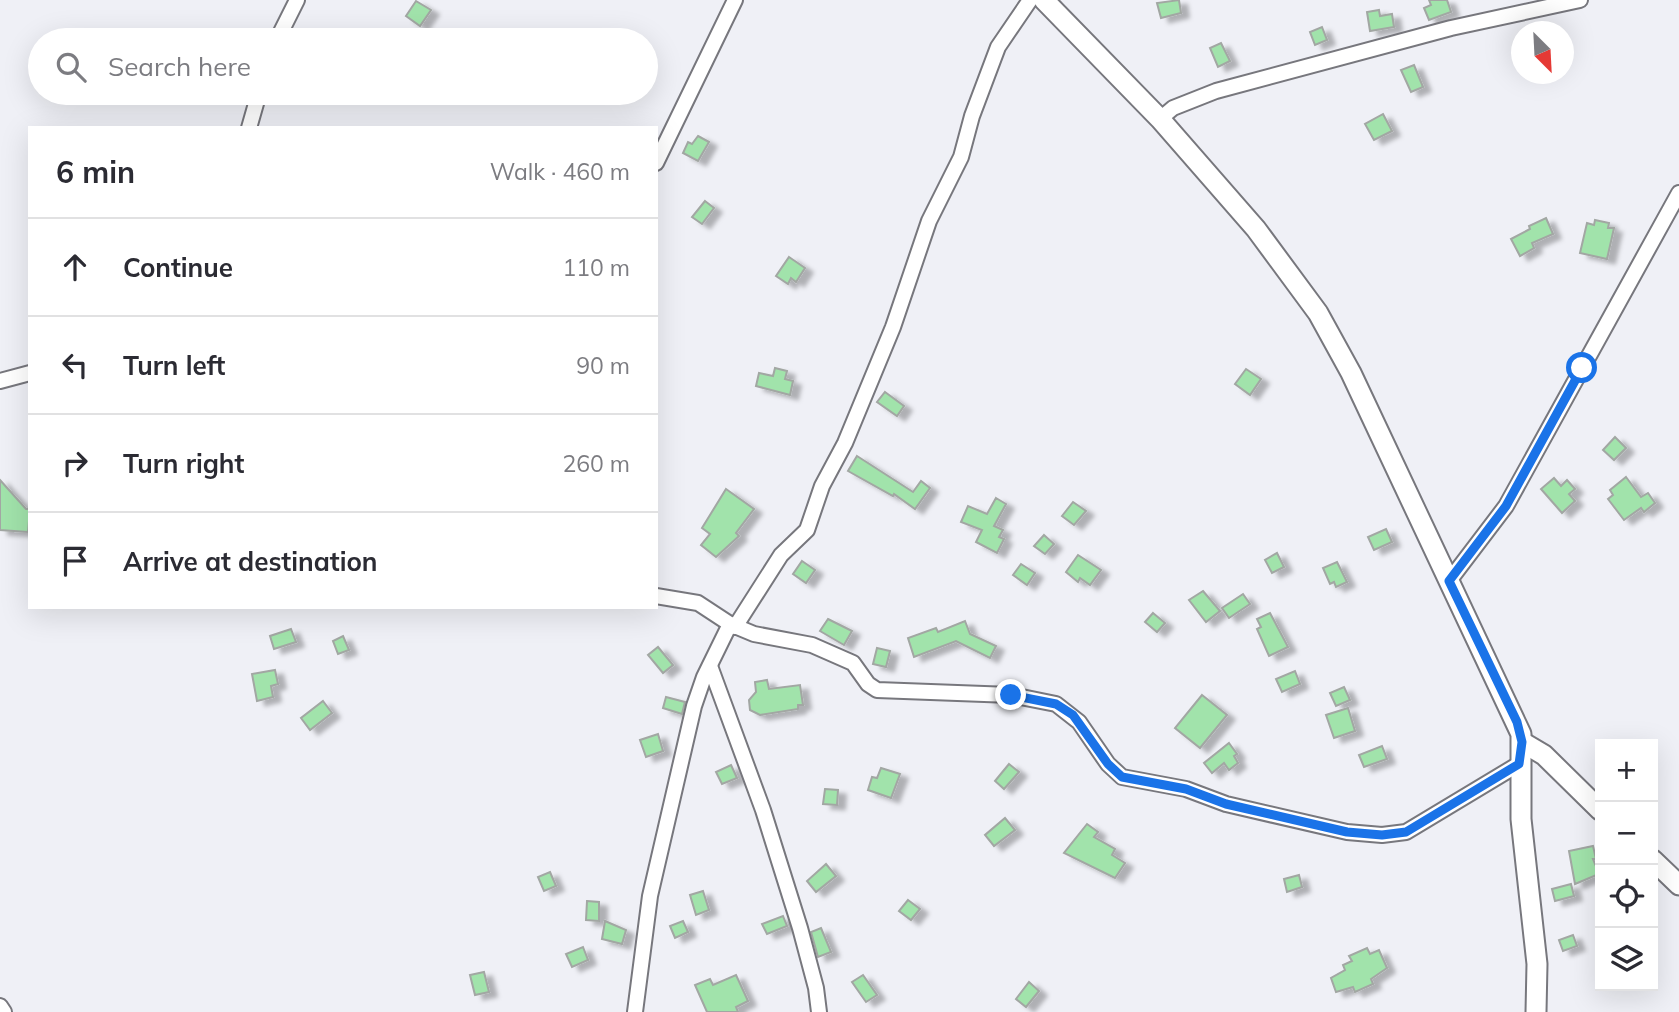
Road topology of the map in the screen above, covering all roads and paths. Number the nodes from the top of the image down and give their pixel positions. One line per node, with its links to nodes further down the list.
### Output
1 (298, 0): 6 (street)
2 (735, 0): 10 (street)
3 (1030, 0): 16 (street)
4 (1044, 0): 8 (street)
5 (1580, 0): 8 (street)
6 (283, 28)
7 (255, 105): 9 (street)
8 (1160, 119): 14 (street)
9 (250, 126)
10 (658, 159)
11 (1679, 193): 14 (street)
12 (28, 374): 13 (street)
13 (0, 381)
14 (1449, 581): 18 (street)
15 (658, 596): 16 (street)
16 (733, 626): 17 (street); 19 (street)
17 (710, 666): 25 (street); 26 (street)
18 (1522, 742): 19 (street); 20 (street)
19 (1519, 764): 27 (street)
20 (1595, 805)
21 (1658, 865): 22 (street)
22 (1679, 885)
23 (0, 1006): 24 (street)
24 (4, 1012)
25 (635, 1012)
26 (819, 1012)
27 (1536, 1012)

